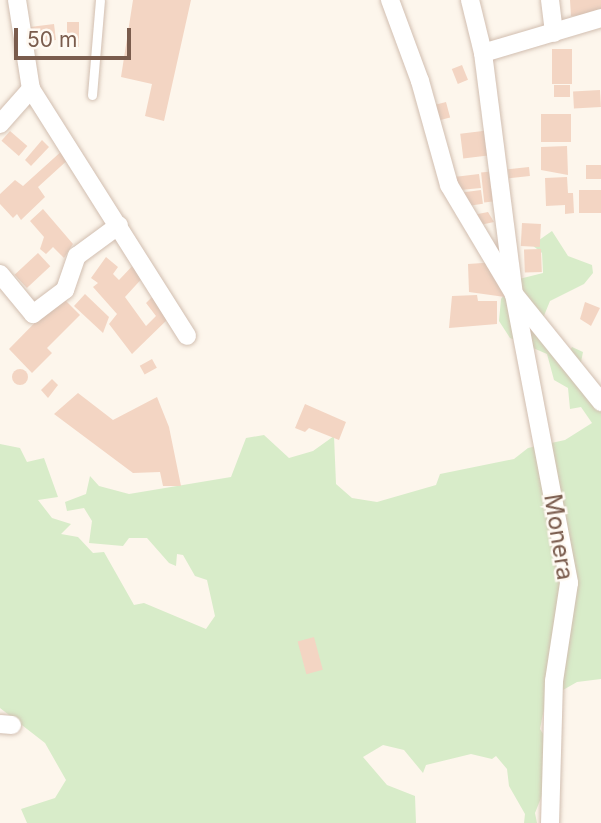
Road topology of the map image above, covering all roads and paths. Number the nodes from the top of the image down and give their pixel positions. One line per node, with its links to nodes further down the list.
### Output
1 (17, 0): 9 (street)
2 (100, 0): 10 (lane)
3 (390, 0): 14 (street)
4 (470, 0): 8 (street, Monera)
5 (550, 0): 7 (street)
6 (601, 18): 7 (street)
7 (554, 33): 8 (street)
8 (483, 53): 14 (street, Monera)
9 (31, 89): 11 (street); 12 (street)
10 (92, 95)
11 (0, 124)
12 (119, 225): 13 (street); 15 (street)
13 (2, 282)
14 (514, 294): 16 (street); 17 (street, Monera)
15 (187, 336)
16 (601, 402)
17 (550, 823)

